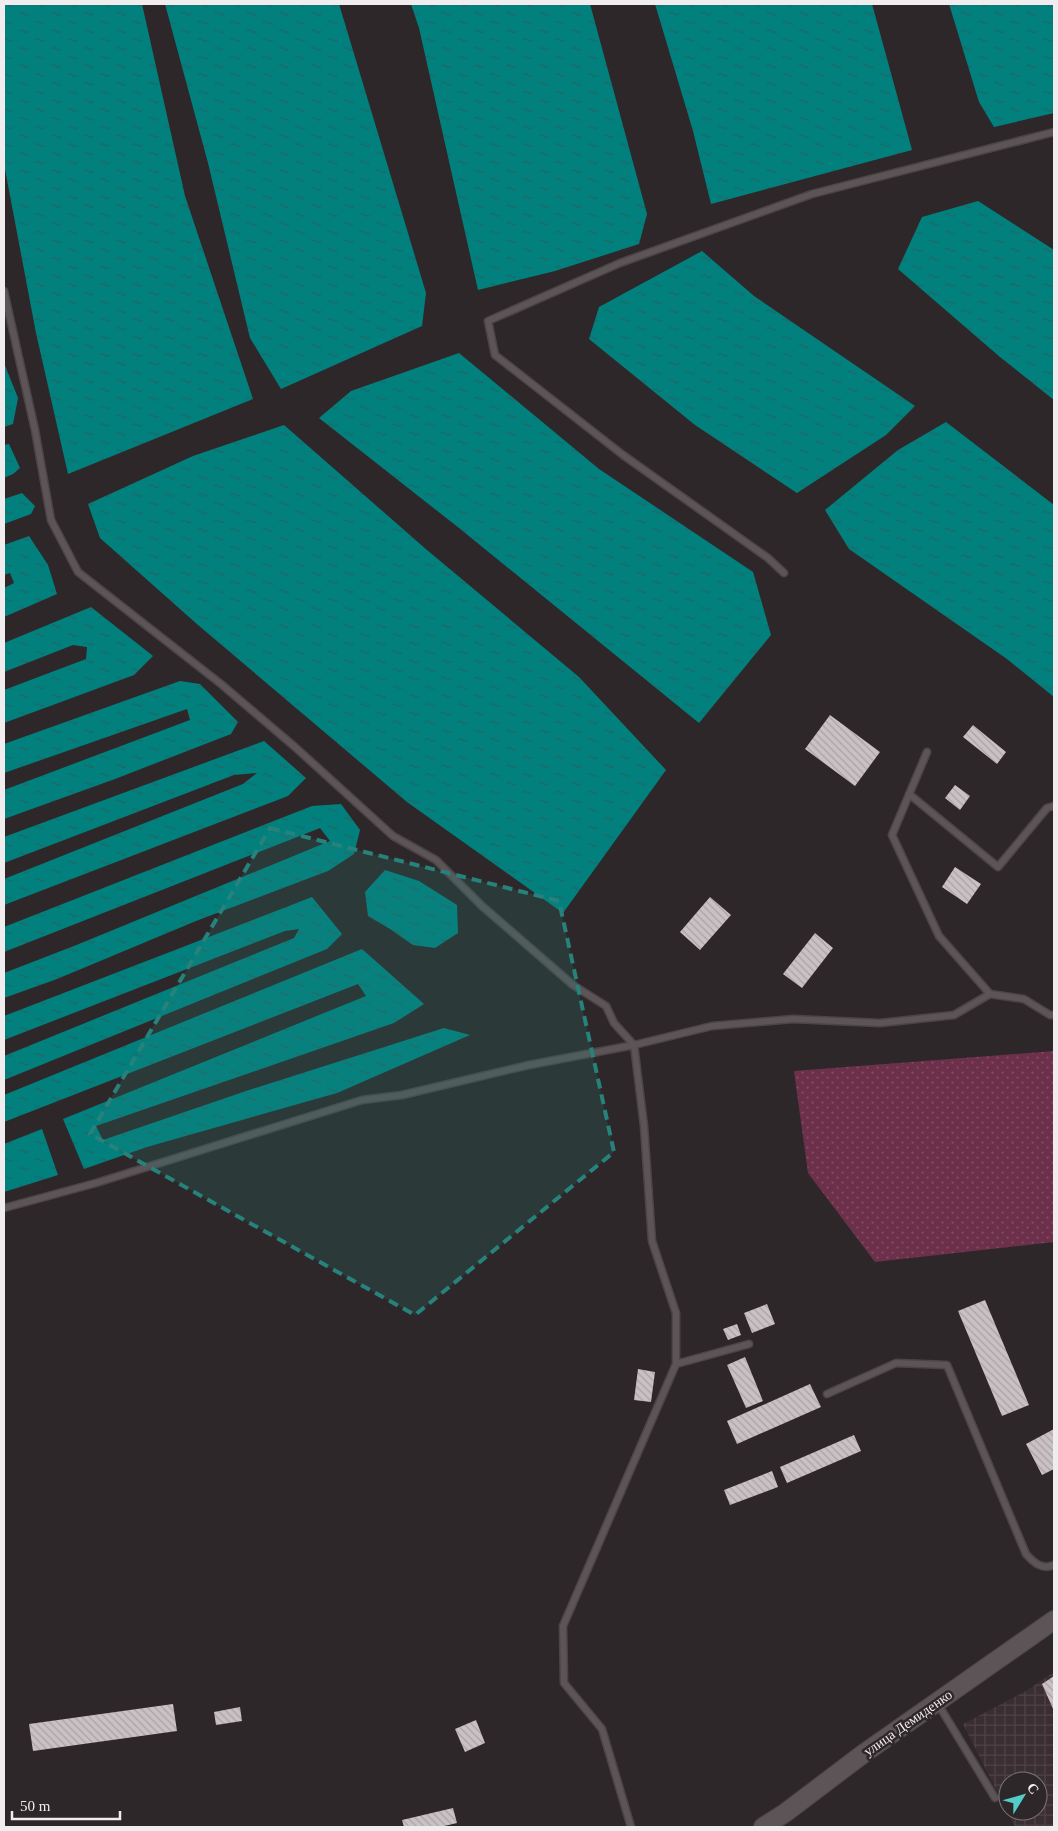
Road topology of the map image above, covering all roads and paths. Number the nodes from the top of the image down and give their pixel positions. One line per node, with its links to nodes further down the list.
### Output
1 (1054, 132): 3 (lane)
2 (4, 291): 9 (lane)
3 (784, 574)
4 (927, 752): 5 (lane)
5 (910, 794): 6 (lane); 7 (lane)
6 (1054, 806)
7 (990, 994): 8 (lane); 9 (lane)
8 (1054, 1015)
9 (634, 1045): 10 (lane); 12 (lane)
10 (4, 1208)
11 (749, 1344): 12 (lane)
12 (676, 1364): 18 (lane)
13 (827, 1394): 14 (lane)
14 (1054, 1565)
15 (1054, 1620): 16 (main road, улица Демиденко)
16 (937, 1703): 17 (lane); 19 (main road, улица Демиденко)
17 (995, 1798)
18 (632, 1827)
19 (763, 1827)

